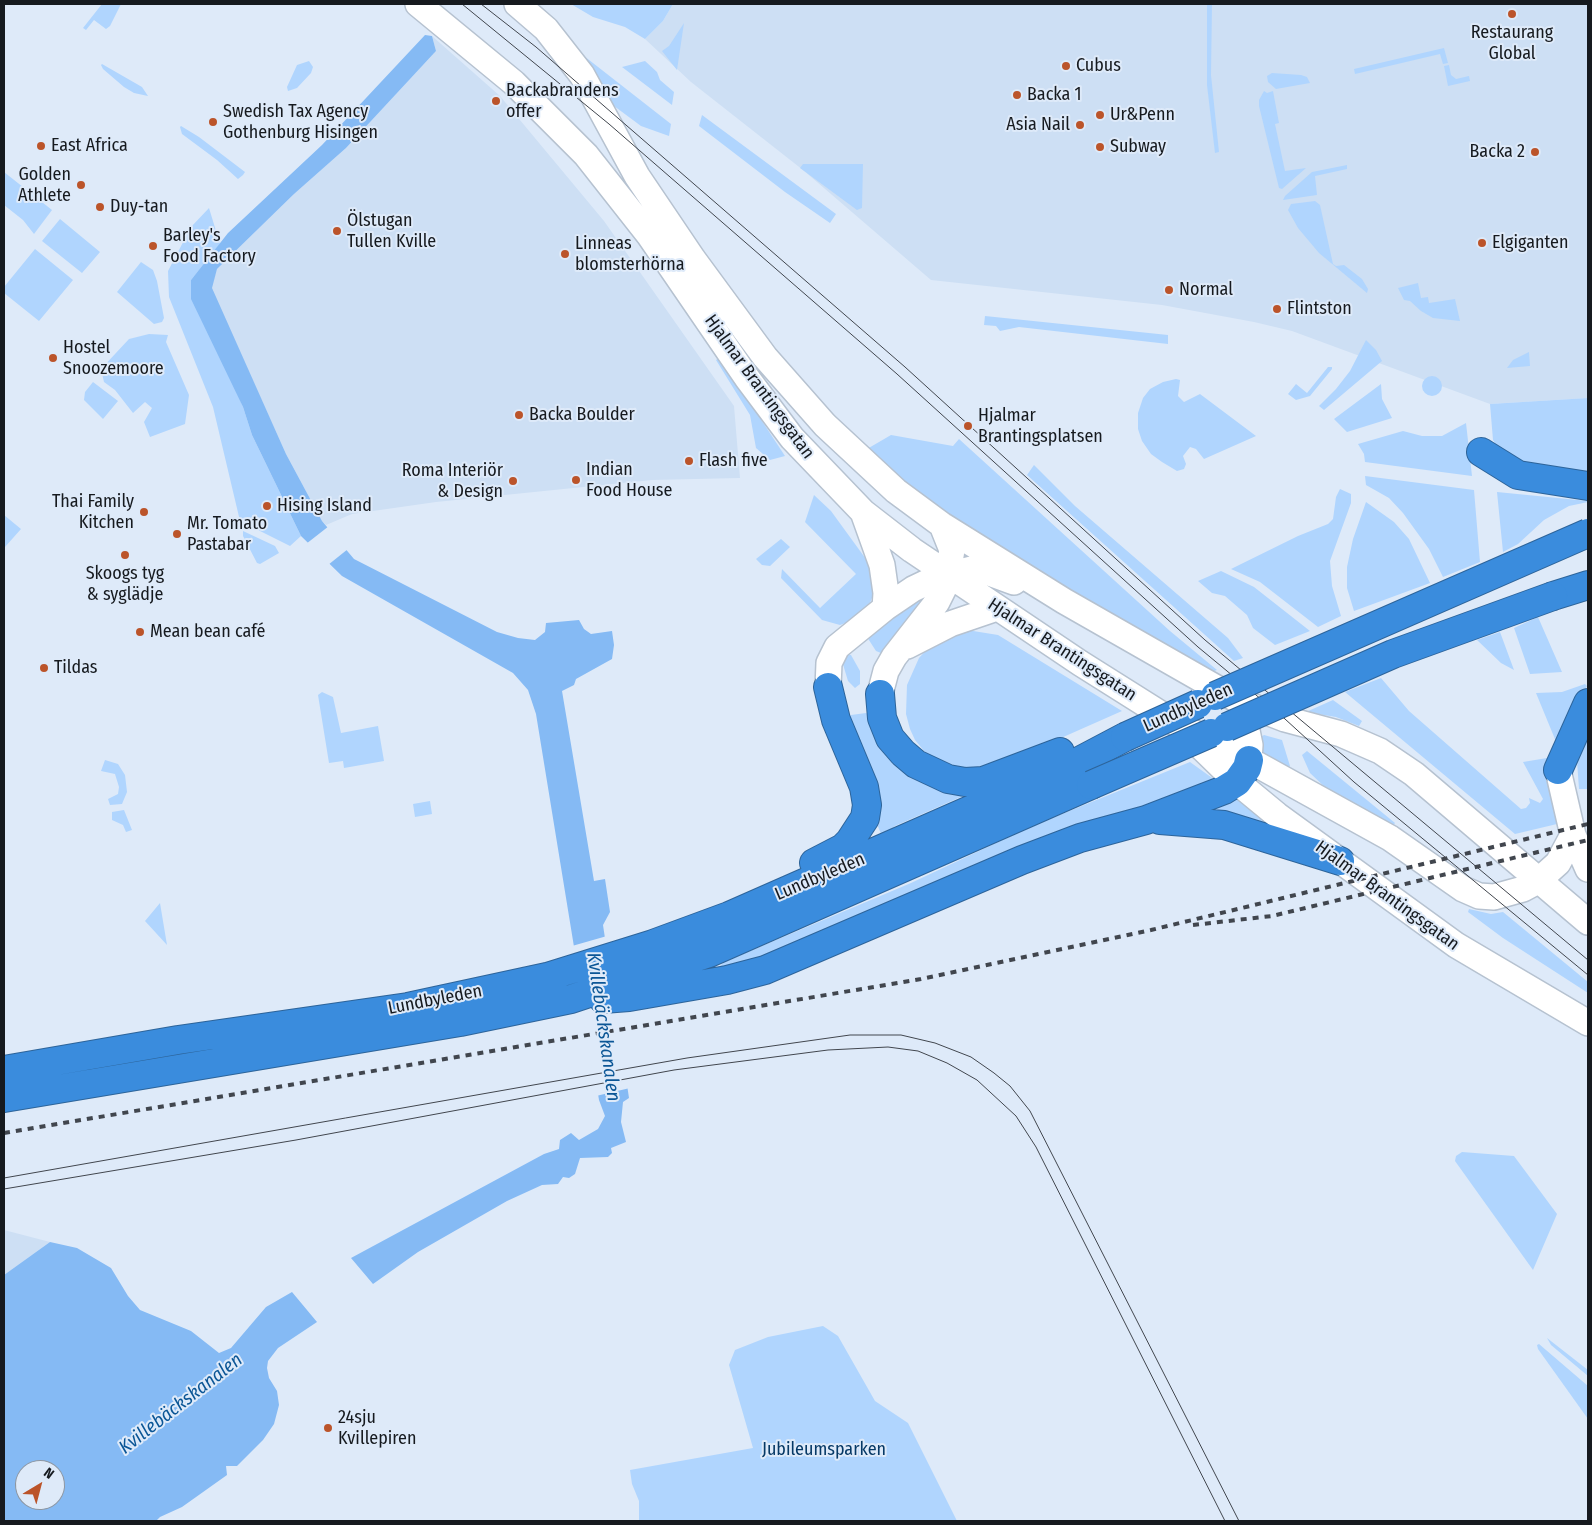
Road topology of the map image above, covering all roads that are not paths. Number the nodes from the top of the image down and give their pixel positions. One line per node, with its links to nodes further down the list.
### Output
1 (418, 4): 5 (main road, Hjalmar Brantingsgatan)
2 (517, 4): 6 (main road, Hjalmar Brantingsgatan)
3 (1481, 452): 4 (highway)
4 (1588, 486)
5 (863, 512): 8 (main road, Hjalmar Brantingsgatan); 11 (main road)
6 (942, 525): 8 (main road); 10 (main road, Hjalmar Brantingsgatan)
7 (1588, 533): 18 (highway, Lundbyleden, bridge)
8 (948, 575): 10 (main road); 11 (main road); 12 (main road, Hjalmar Brantingsgatan); 13 (main road)
9 (1588, 585): 28 (highway, Lundbyleden, bridge)
10 (1064, 601): 16 (main road, Hjalmar Brantingsgatan)
11 (885, 608): 14 (main road)
12 (997, 608): 13 (main road); 20 (main road, Hjalmar Brantingsgatan)
13 (898, 651): 15 (main road)
14 (828, 687): 27 (highway)
15 (880, 694): 18 (highway)
16 (1241, 702): 20 (main road); 25 (main road, Hjalmar Brantingsgatan)
17 (1588, 703): 19 (highway)
18 (1067, 758): 27 (highway, Lundbyleden)
19 (1558, 770): 22 (main road)
20 (1243, 771): 21 (highway); 23 (main road, Hjalmar Brantingsgatan); 25 (main road, Hjalmar Brantingsgatan)
21 (1146, 820): 23 (highway); 28 (highway)
22 (1573, 835): 24 (main road); 25 (main road, Hjalmar Brantingsgatan)
23 (1340, 861): 30 (main road, Hjalmar Brantingsgatan)
24 (1588, 869)
25 (1538, 881): 26 (main road, Hjalmar Brantingsgatan)
26 (1588, 922)
27 (672, 937): 29 (highway, Lundbyleden)
28 (627, 988): 29 (highway, Lundbyleden)
29 (557, 993): 31 (highway, Lundbyleden); 32 (highway, Lundbyleden)
30 (1588, 1023)
31 (4, 1070)
32 (4, 1098)

